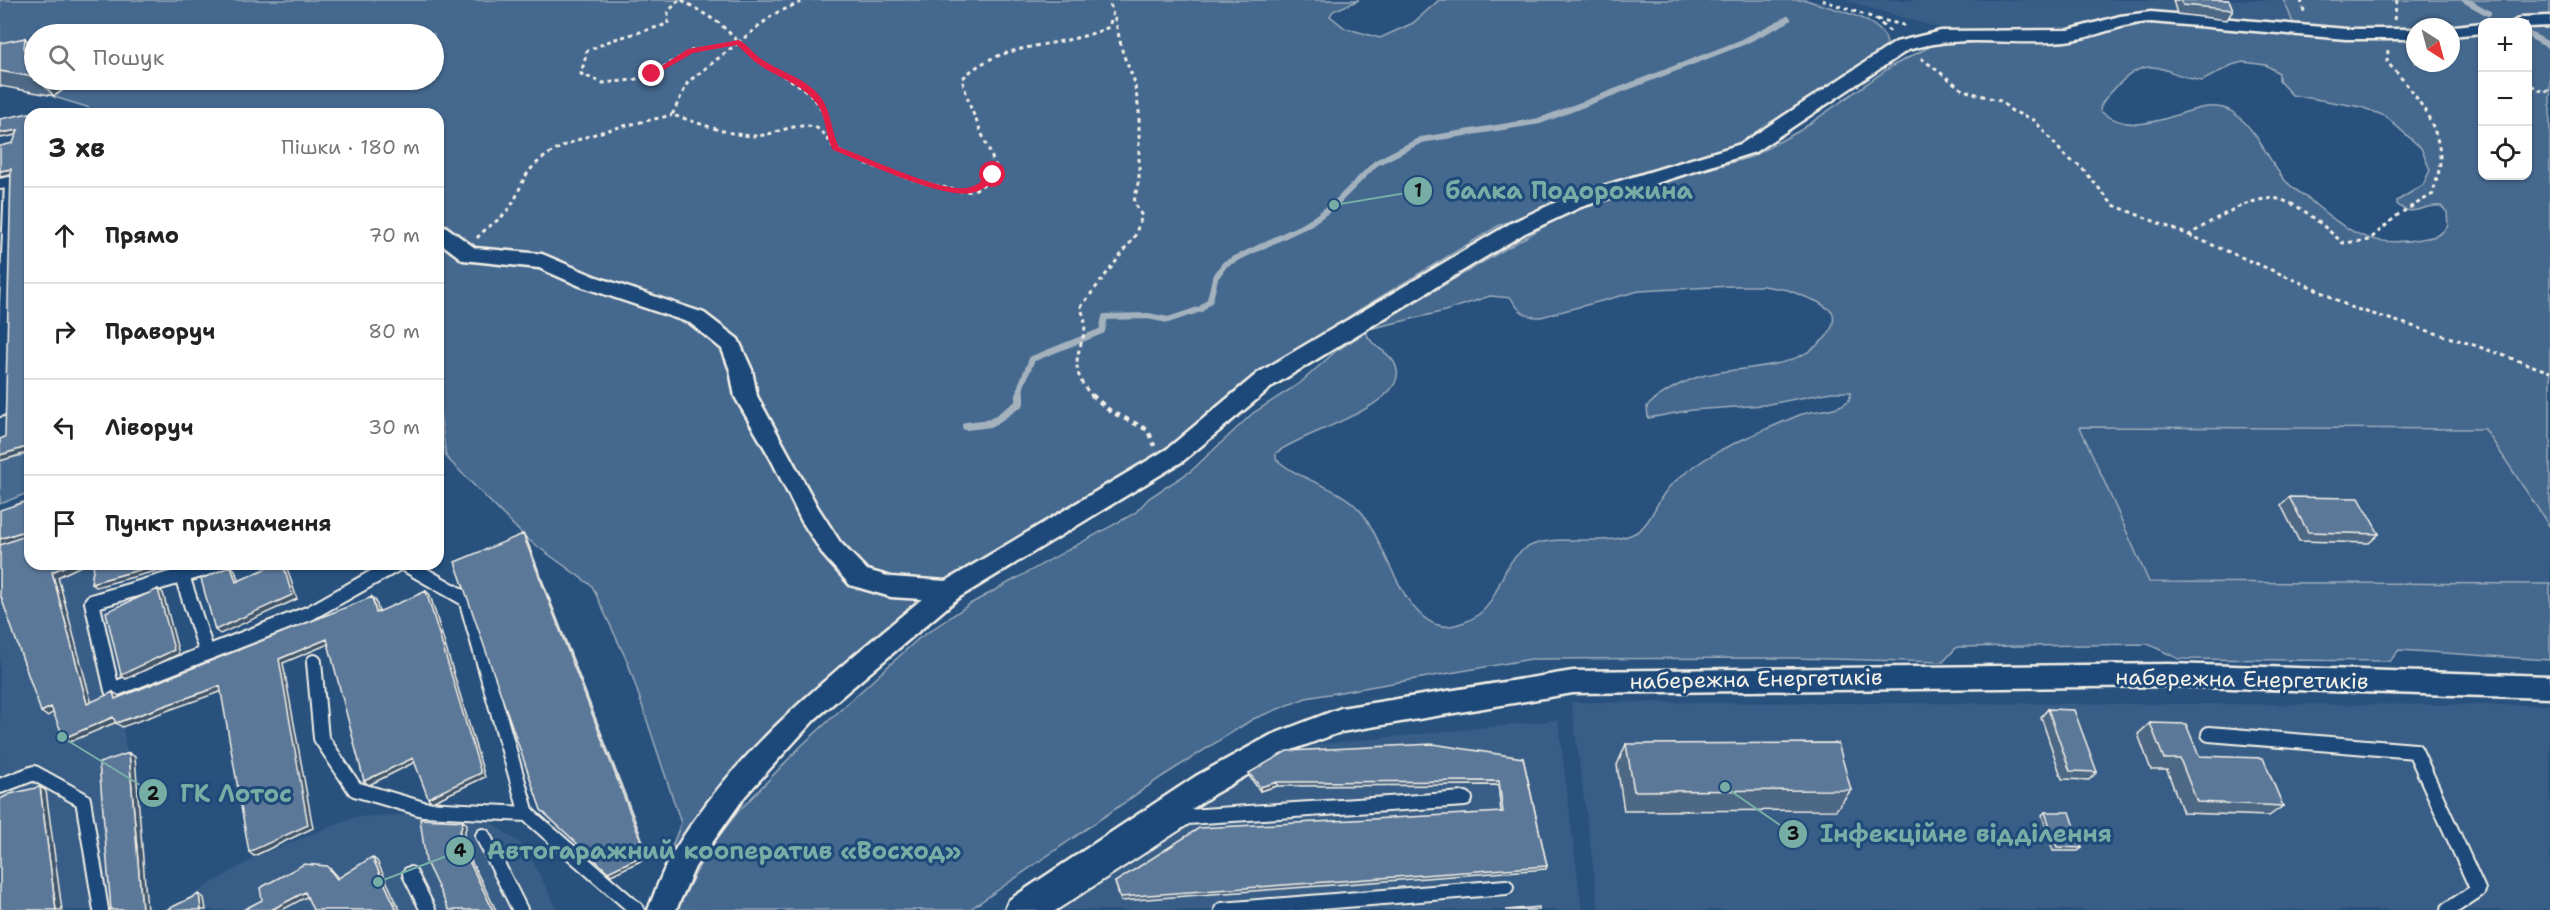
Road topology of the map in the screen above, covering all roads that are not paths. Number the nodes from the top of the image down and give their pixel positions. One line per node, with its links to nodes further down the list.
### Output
1 (2550, 21): 2 (street)
2 (2532, 22)
3 (2478, 28): 4 (street)
4 (2460, 30)
5 (2406, 34): 13 (street)
6 (0, 184): 8 (lane)
7 (444, 236): 13 (street)
8 (0, 409)
9 (202, 570): 12 (lane)
10 (387, 570): 14 (lane)
11 (416, 570): 20 (lane)
12 (182, 576): 14 (lane); 14 (lane)
13 (949, 591): 28 (street)
14 (207, 653)
15 (315, 662): 20 (lane)
16 (2550, 687): 29 (street, набережна Енергетиків)
17 (2209, 734): 32 (lane)
18 (0, 786): 24 (lane)
19 (1465, 799): 30 (lane)
20 (527, 814): 27 (lane)
21 (483, 836): 26 (lane)
22 (410, 874): 25 (lane)
23 (1506, 887): 31 (lane)
24 (101, 910)
25 (428, 910)
26 (520, 910)
27 (637, 910)
28 (662, 910)
29 (1019, 910)
30 (1044, 910)
31 (1222, 910)
32 (2448, 910)

